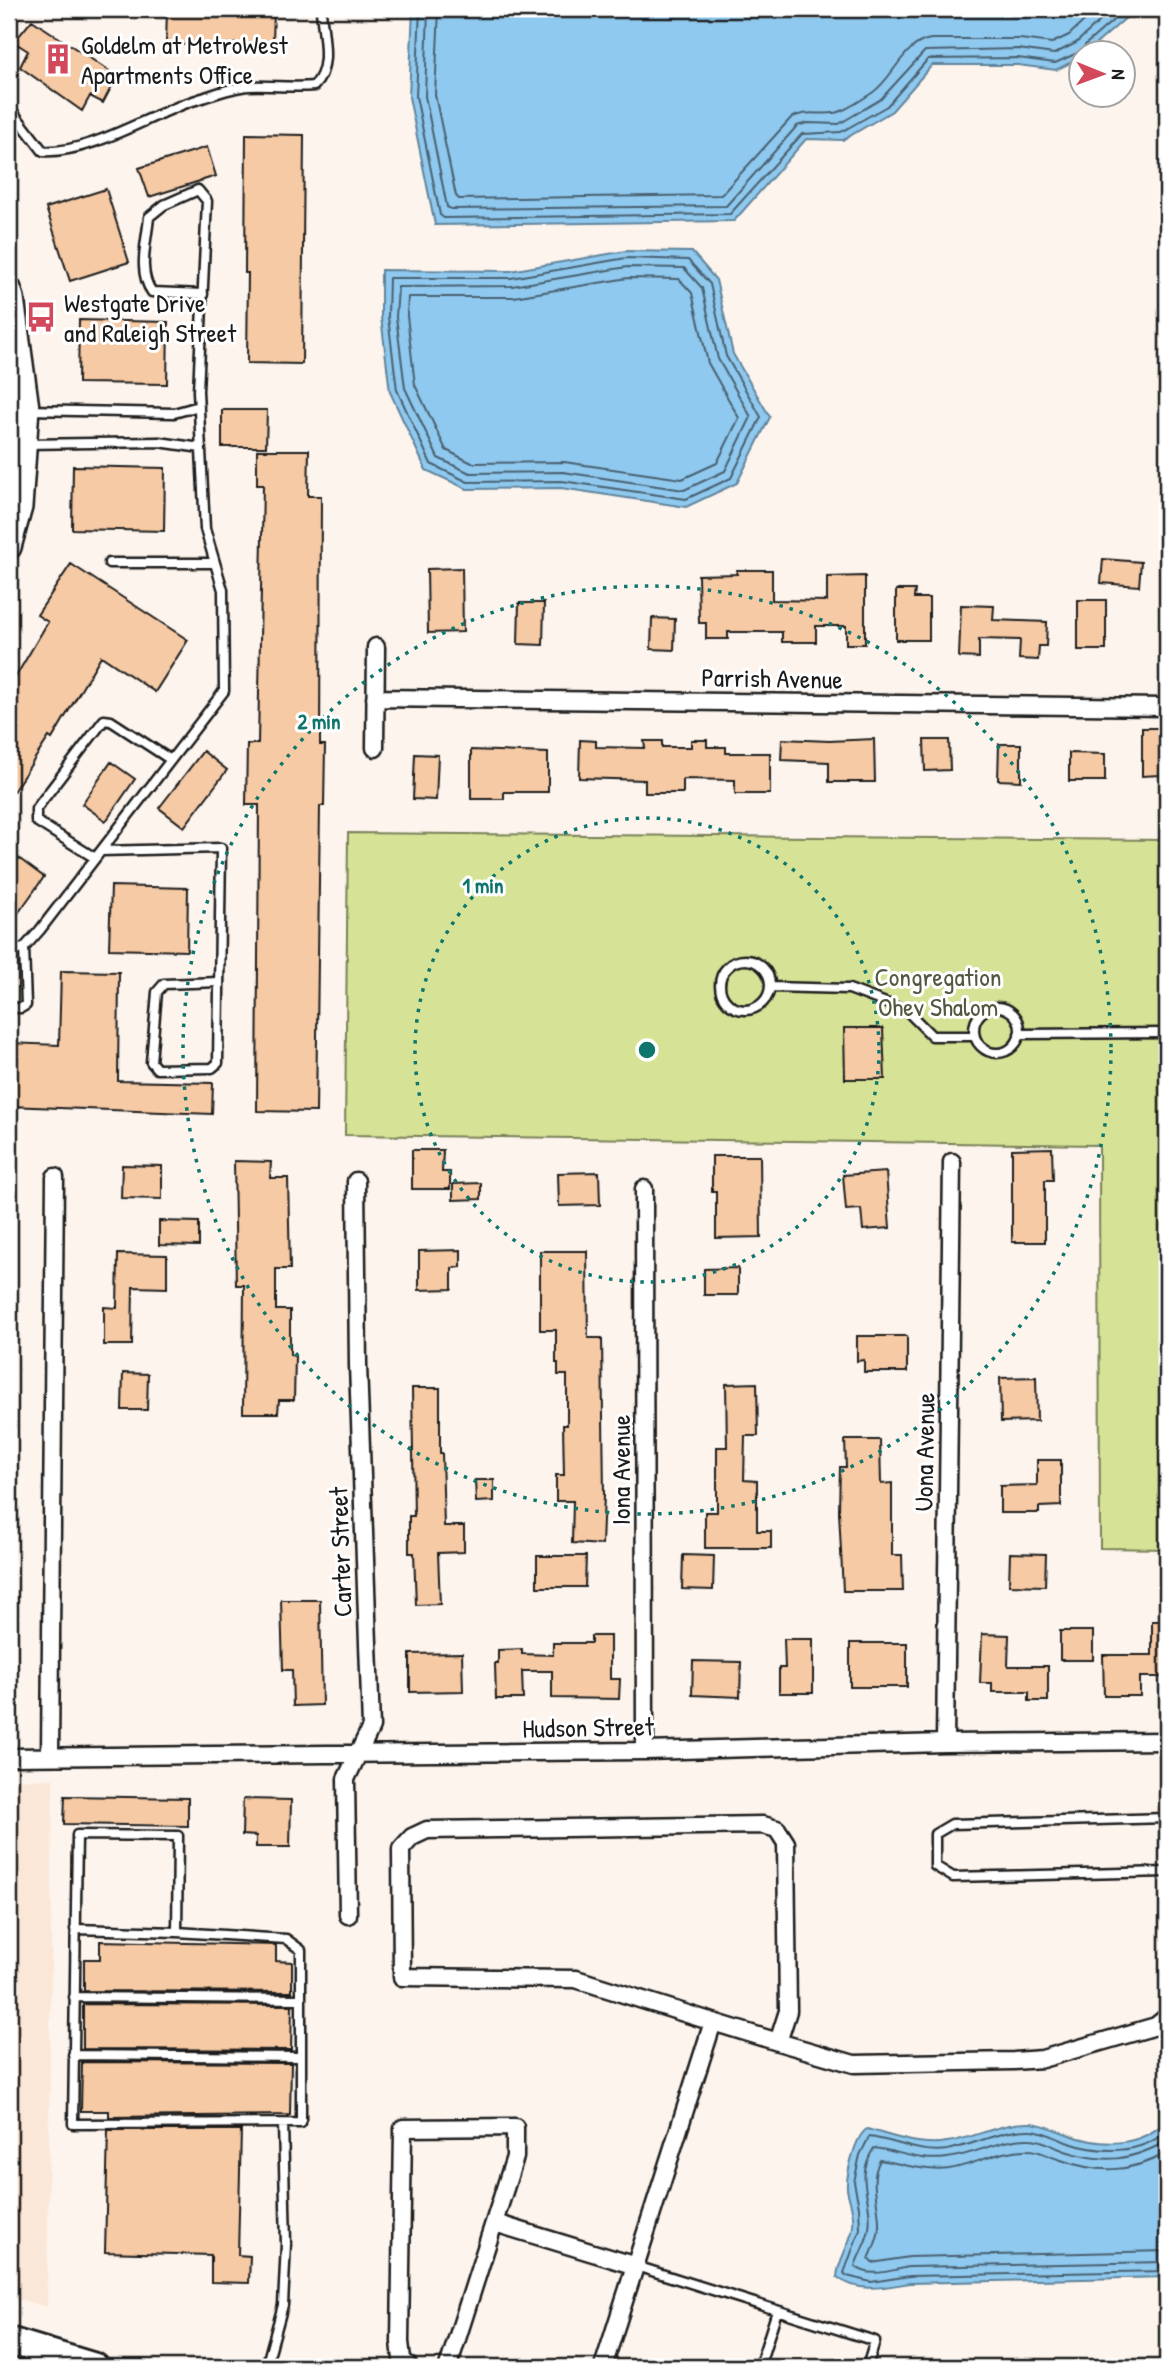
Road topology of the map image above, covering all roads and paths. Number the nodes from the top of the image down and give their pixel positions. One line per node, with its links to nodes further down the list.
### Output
1 (321, 9): 2 (lane)
2 (10, 110)
3 (9, 289): 6 (street)
4 (202, 294): 4 (lane); 5 (lane)
5 (199, 406): 6 (lane); 8 (lane)
6 (27, 410): 7 (street)
7 (26, 444): 8 (lane); 9 (street)
8 (201, 448): 11 (lane)
9 (9, 547)
10 (109, 563): 11 (lane)
11 (215, 563): 16 (lane)
12 (376, 647): 13 (street)
13 (376, 698): 14 (street, Parrish Avenue); 15 (street)
14 (1167, 707)
15 (375, 748)
16 (171, 760): 17 (lane); 18 (lane)
17 (101, 850): 18 (lane); 21 (lane)
18 (95, 858): 19 (lane)
19 (24, 948): 20 (lane); 23 (lane)
20 (9, 951)
21 (219, 982): 21 (lane)
22 (770, 987): 22 (lane); 26 (lane)
23 (9, 1008)
24 (1167, 1033): 25 (lane)
25 (1019, 1034): 26 (lane); 26 (lane)
26 (974, 1036)
27 (952, 1162): 32 (street, Uona Avenue)
28 (55, 1177): 35 (street)
29 (356, 1181): 34 (street, Carter Street)
30 (644, 1188): 33 (street, Iona Avenue)
31 (1167, 1741): 32 (street, Hudson Street)
32 (945, 1743): 33 (street, Hudson Street)
33 (645, 1751): 34 (street, Hudson Street)
34 (360, 1754): 35 (street, Hudson Street); 39 (street, Carter Street)
35 (50, 1756): 36 (street, Hudson Street)
36 (9, 1757)
37 (1167, 1818): 38 (lane)
38 (1167, 1872)
39 (348, 1915)
40 (75, 1929): 41 (lane); 41 (lane); 42 (lane)
41 (177, 1932): 43 (lane)
42 (74, 1997): 43 (lane); 47 (lane)
43 (301, 1999): 48 (lane)
44 (1167, 2017): 46 (street)
45 (713, 2022): 46 (street); 46 (street); 51 (street)
46 (778, 2042)
47 (73, 2055): 48 (lane); 49 (lane)
48 (301, 2057): 49 (lane)
49 (284, 2124): 55 (lane)
50 (495, 2223): 51 (street); 56 (street); 57 (street)
51 (636, 2266): 52 (lane); 58 (street)
52 (777, 2311): 59 (lane); 60 (lane)
53 (9, 2341): 54 (main road)
54 (95, 2367)
55 (265, 2367)
56 (409, 2367)
57 (448, 2367)
58 (603, 2367)
59 (759, 2367)
60 (867, 2367)

